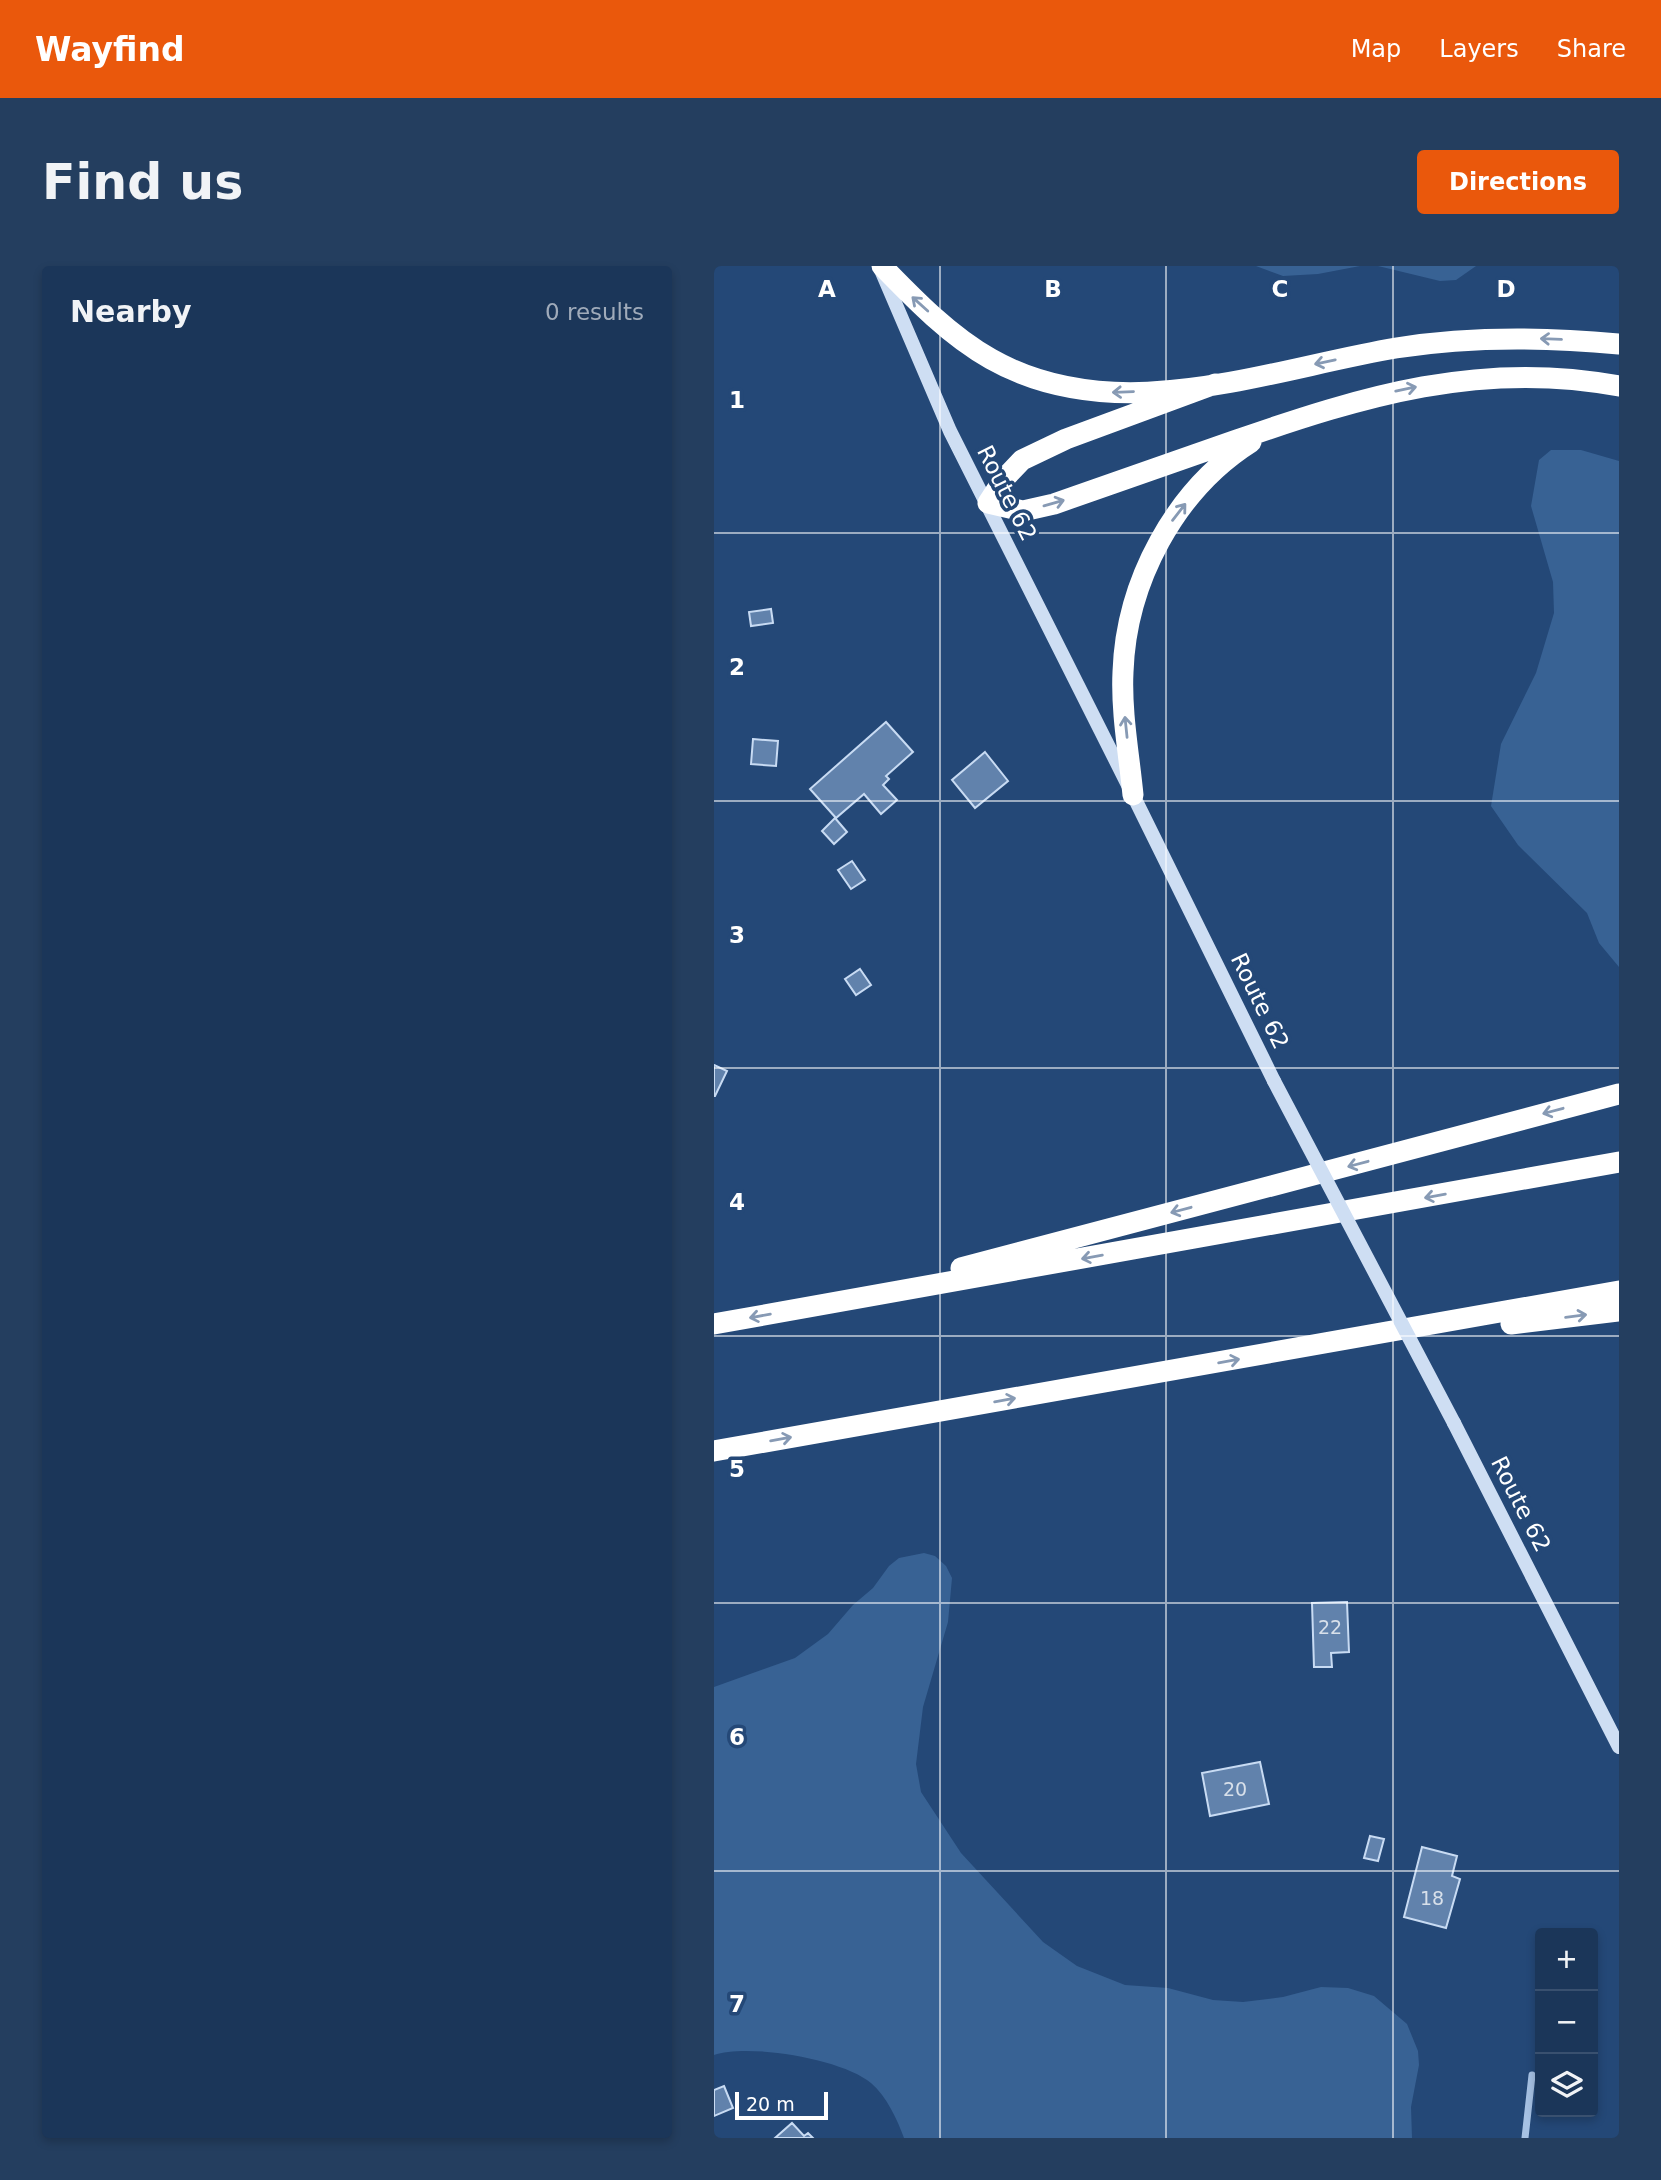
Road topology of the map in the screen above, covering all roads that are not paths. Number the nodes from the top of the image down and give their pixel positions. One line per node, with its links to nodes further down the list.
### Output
1 (881, 266): 3 (highway, one-way to 1); 6 (main road, Route 62)
2 (1619, 344): 3 (highway, one-way to 3)
3 (1215, 384): 6 (highway)
4 (1619, 386): 5 (highway, one-way to 4)
5 (1293, 420): 6 (highway, one-way to 5); 7 (highway, one-way to 5)
6 (988, 503): 7 (main road, Route 62)
7 (1133, 795): 16 (main road, Route 62, bridge)
8 (1619, 1094): 11 (highway, one-way to 11)
9 (1619, 1162): 11 (highway, one-way to 11)
10 (1619, 1291): 14 (highway)
11 (807, 1308): 13 (highway, one-way to 13)
12 (1619, 1311): 14 (highway, one-way to 12)
13 (714, 1324)
14 (1290, 1350): 15 (highway, one-way to 14)
15 (714, 1451)
16 (1619, 1747)
17 (1532, 2075): 18 (street)
18 (1525, 2138)

